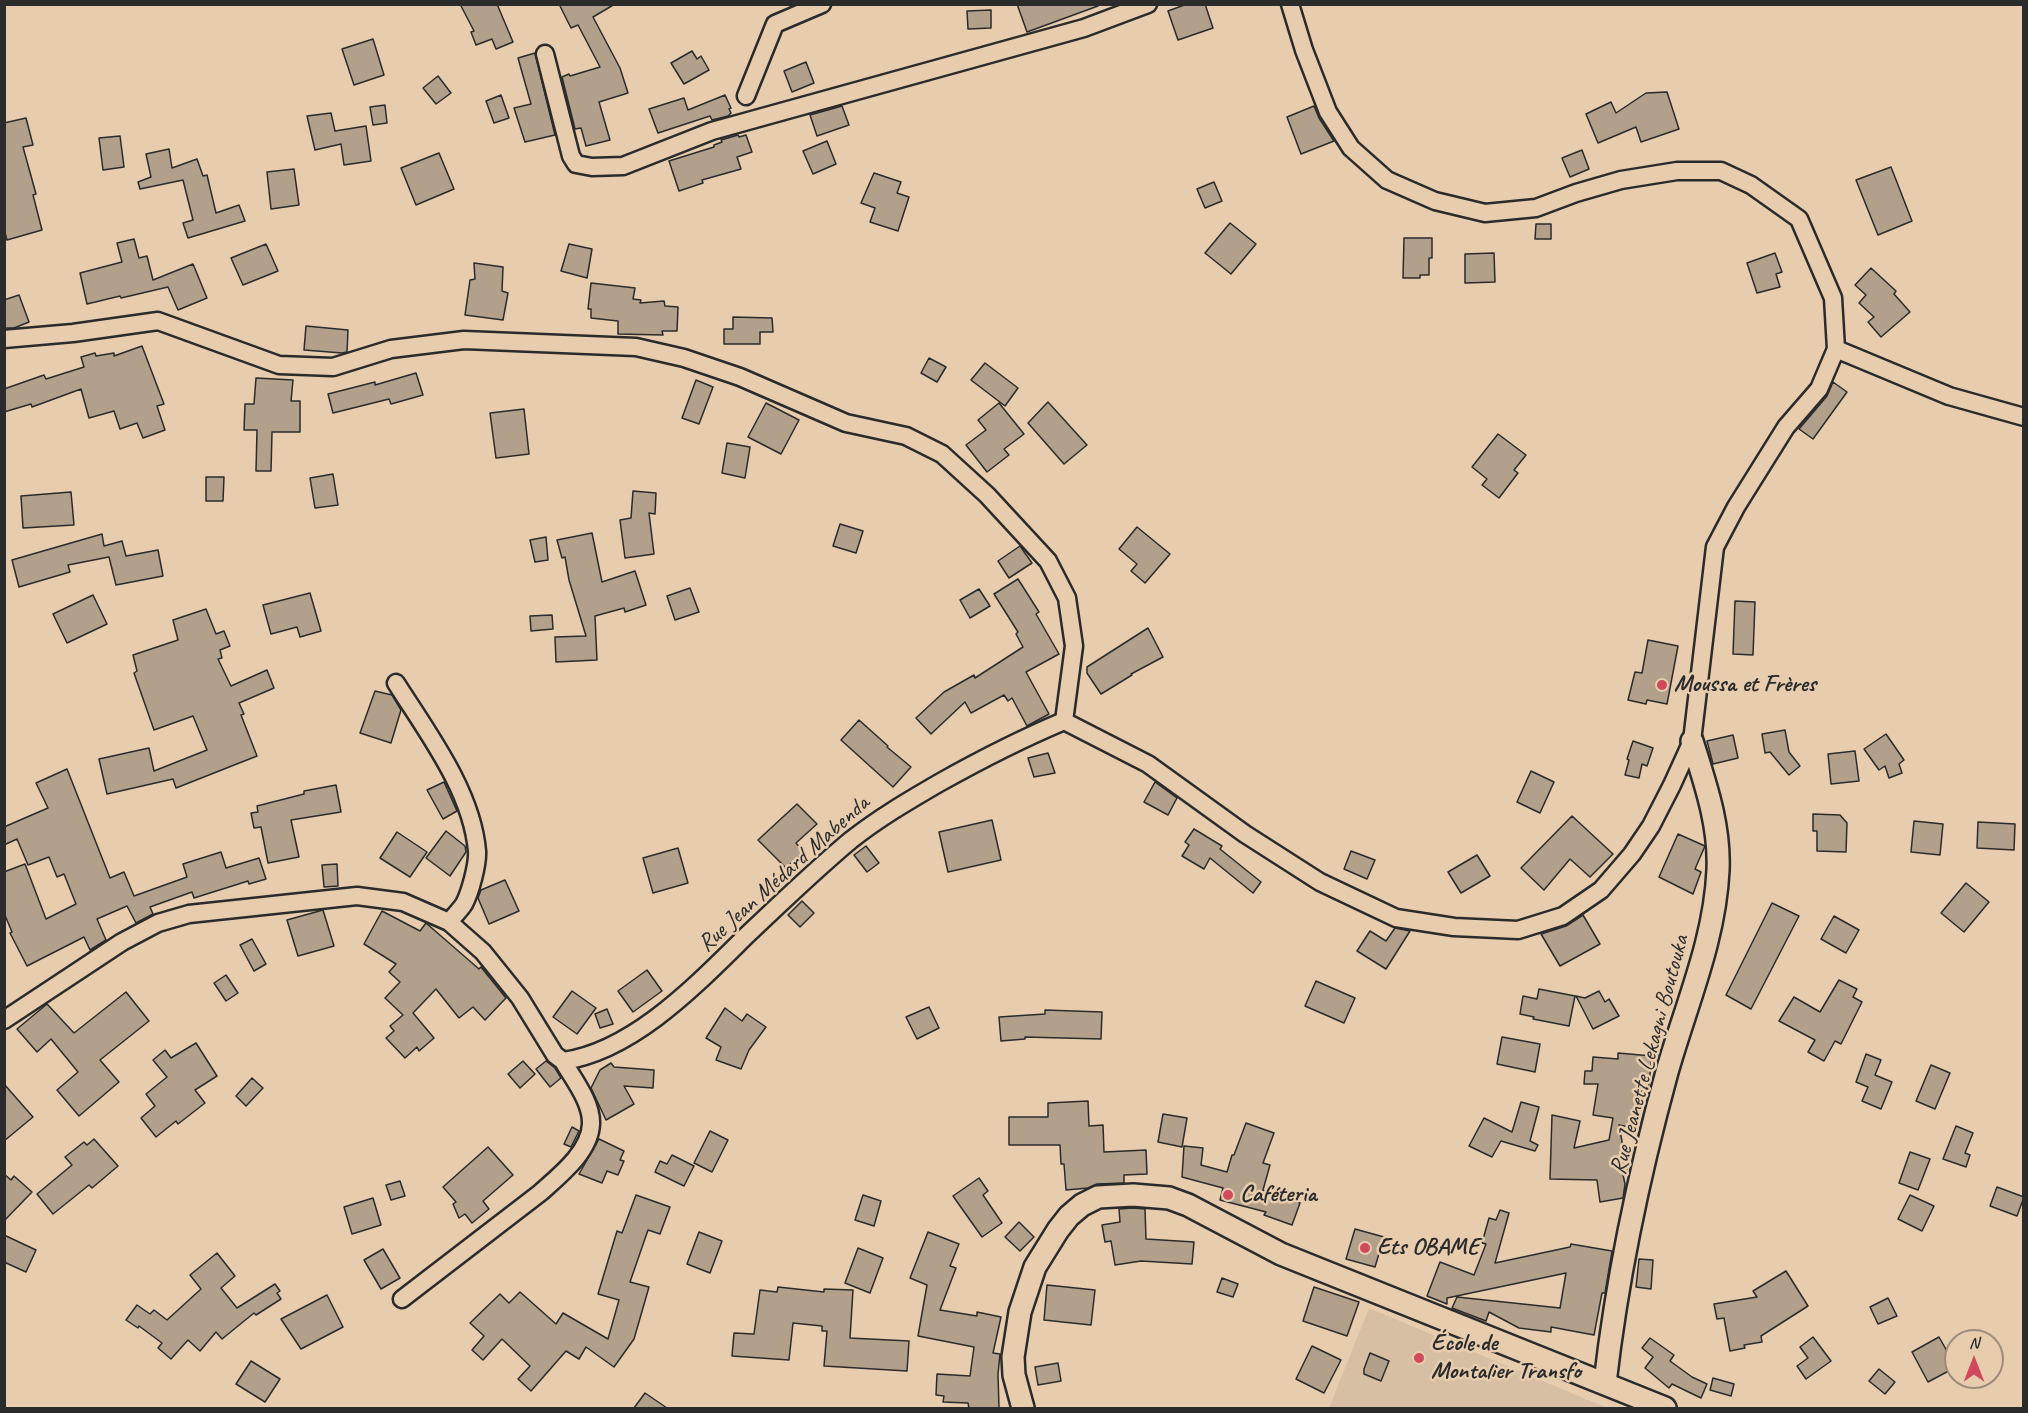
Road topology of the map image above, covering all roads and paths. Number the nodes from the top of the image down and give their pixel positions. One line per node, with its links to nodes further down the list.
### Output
1 (822, 4): 5 (street)
2 (1148, 4): 4 (street)
3 (1290, 4): 7 (street)
4 (545, 54)
5 (746, 96)
6 (4, 339): 10 (street)
7 (1836, 349): 8 (street); 11 (street)
8 (2024, 417)
9 (396, 683): 12 (street)
10 (1064, 721): 11 (street); 14 (street, Rue Jean Médard Mabenda)
11 (1692, 741): 16 (street, Rue Jeanette Lekagni Boutouka)
12 (449, 922): 13 (street); 14 (street)
13 (4, 1020)
14 (563, 1061): 15 (street)
15 (402, 1299)
16 (1605, 1383): 17 (street); 18 (street)
17 (1023, 1408)
18 (1665, 1408)

